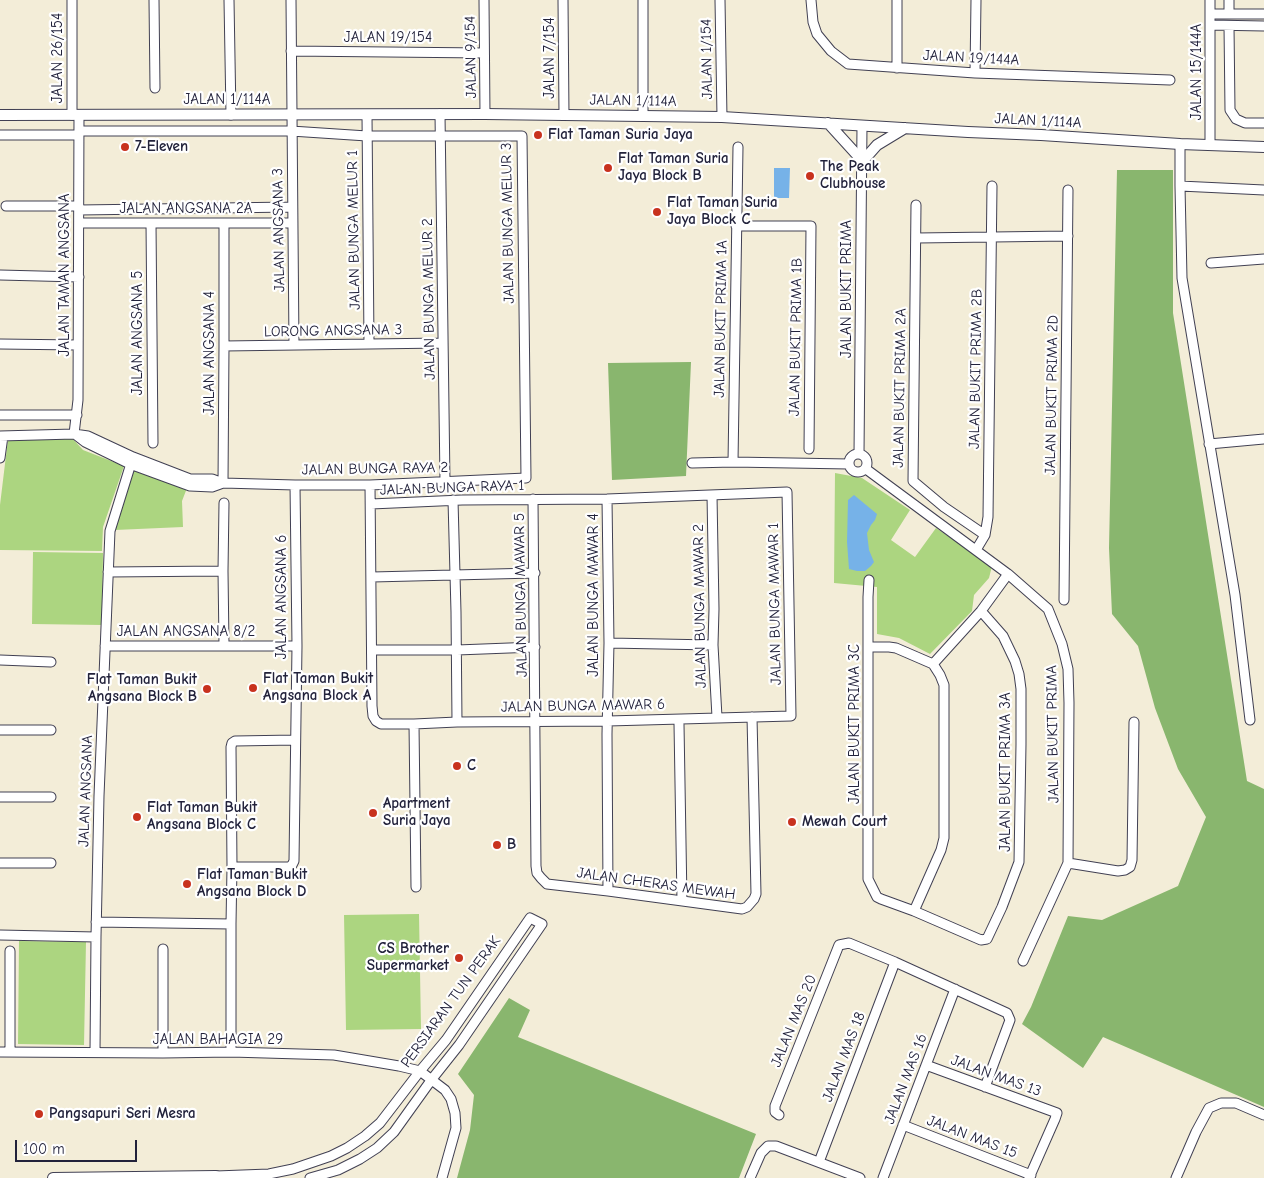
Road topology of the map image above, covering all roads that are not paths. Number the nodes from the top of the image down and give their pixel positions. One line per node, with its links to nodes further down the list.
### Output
1 (72, 0): 29 (street, JALAN 26/154)
2 (154, 0): 25 (street)
3 (228, 0): 30 (street)
4 (291, 0): 20 (street, JALAN ANGSANA 3)
5 (484, 0): 21 (street, JALAN 9/154)
6 (563, 0): 32 (street, JALAN 7/154)
7 (643, 0): 34 (street)
8 (720, 0): 35 (street, JALAN 1/154)
9 (811, 0): 22 (street, JALAN 19/144A)
10 (897, 0): 22 (street)
11 (976, 0): 23 (street)
12 (1210, 0): 14 (street, JALAN 15/144A)
13 (1229, 0): 15 (street)
14 (1210, 14): 15 (street); 17 (street, JALAN 15/144A)
15 (1229, 14): 16 (street)
16 (1264, 14)
17 (1210, 26): 18 (street); 46 (street, JALAN 15/144A)
18 (1229, 26): 19 (street); 36 (street)
19 (1264, 26)
20 (291, 51): 21 (street, JALAN 19/154); 31 (street, JALAN ANGSANA 3)
21 (484, 53): 28 (street, JALAN 9/154)
22 (897, 68): 23 (street, JALAN 19/144A)
23 (975, 73): 24 (street, JALAN 19/144A)
24 (1170, 80)
25 (155, 88)
26 (367, 114): 27 (street, JALAN 1/114A); 31 (street, JALAN 1/114A); 43 (street, JALAN BUNGA MELUR 1)
27 (440, 114): 28 (street, JALAN 1/114A); 44 (street, JALAN BUNGA MELUR 2)
28 (485, 114): 32 (street, JALAN 1/114A)
29 (75, 115): 30 (street, JALAN 1/114A); 33 (street, JALAN 1/114A); 41 (street, JALAN TAMAN ANGSANA)
30 (230, 115): 31 (street, JALAN 1/114A)
31 (291, 115): 40 (street, JALAN ANGSANA 3)
32 (564, 115): 34 (street, JALAN 1/114A)
33 (0, 116)
34 (643, 116): 35 (street, JALAN 1/114A)
35 (722, 117): 37 (street, JALAN 1/114A)
36 (1264, 123)
37 (828, 124): 38 (street, JALAN 1/114A); 49 (street)
38 (862, 126): 39 (street, JALAN 1/114A); 49 (street, JALAN BUKIT PRIMA)
39 (905, 128): 45 (street, JALAN 1/114A); 49 (street)
40 (292, 131): 41 (street, JALAN BUNGA MELUR 3); 43 (street, JALAN BUNGA MELUR 3); 56 (street, JALAN ANGSANA 3)
41 (79, 133): 42 (street, JALAN BUNGA MELUR 3); 57 (street, JALAN TAMAN ANGSANA)
42 (0, 135)
43 (367, 136): 44 (street, JALAN BUNGA MELUR 3); 72 (street, JALAN BUNGA MELUR 1)
44 (440, 136): 70 (street, JALAN BUNGA MELUR 2); 91 (street, JALAN BUNGA MELUR 3)
45 (1180, 144): 46 (street, JALAN 1/114A); 51 (street)
46 (1210, 144): 48 (street, JALAN 1/114A)
47 (738, 147): 62 (street, JALAN BUKIT PRIMA 1A)
48 (1264, 147)
49 (862, 162): 84 (street, JALAN BUKIT PRIMA)
50 (992, 186): 64 (street, JALAN BUKIT PRIMA 2B)
51 (1180, 186): 53 (street); 82 (street)
52 (1068, 190): 63 (street, JALAN BUKIT PRIMA 2D)
53 (1264, 190)
54 (916, 205): 65 (street, JALAN BUKIT PRIMA 2A)
55 (6, 206): 57 (street)
56 (292, 207): 57 (street); 61 (street, JALAN ANGSANA 3)
57 (79, 208): 58 (street, JALAN TAMAN ANGSANA)
58 (79, 223): 59 (street, JALAN ANGSANA 2A); 69 (street, JALAN TAMAN ANGSANA)
59 (151, 223): 60 (street, JALAN ANGSANA 2A); 81 (street, JALAN ANGSANA 5)
60 (224, 223): 61 (street, JALAN ANGSANA 2A); 75 (street, JALAN ANGSANA 4)
61 (292, 223): 74 (street, JALAN ANGSANA 3)
62 (736, 226): 83 (street, JALAN BUKIT PRIMA 1B); 87 (street, JALAN BUKIT PRIMA 1A)
63 (1068, 236): 64 (street); 111 (street, JALAN BUKIT PRIMA 2D)
64 (992, 237): 65 (street); 102 (street, JALAN BUKIT PRIMA 2B)
65 (917, 238): 102 (street, JALAN BUKIT PRIMA 2A)
66 (1264, 259): 67 (street)
67 (1211, 263)
68 (0, 275): 69 (street)
69 (78, 277): 73 (street, JALAN TAMAN ANGSANA)
70 (443, 343): 72 (street, LORONG ANGSANA 3); 92 (street, JALAN BUNGA MELUR 2)
71 (0, 344): 73 (street)
72 (369, 344): 74 (street, LORONG ANGSANA 3)
73 (78, 345): 77 (street, JALAN TAMAN ANGSANA)
74 (294, 345): 75 (street, LORONG ANGSANA 3)
75 (224, 346): 93 (street, JALAN ANGSANA 4)
76 (0, 415): 77 (street)
77 (77, 415): 78 (street, JALAN TAMAN ANGSANA)
78 (74, 434): 79 (street); 86 (street, JALAN BUNGA RAYA 2)
79 (1, 436): 85 (street)
80 (1264, 439): 82 (street)
81 (153, 443)
82 (1209, 444): 128 (street)
83 (809, 449)
84 (859, 454): 89 (street); 90 (street)
85 (0, 458)
86 (132, 460): 93 (street, JALAN BUNGA RAYA 2); 104 (street, JALAN ANGSANA)
87 (733, 462): 88 (street); 89 (street)
88 (692, 463)
89 (849, 464): 90 (street)
90 (866, 469): 103 (street, JALAN BUKIT PRIMA)
91 (526, 478): 92 (street, JALAN BUNGA RAYA 2)
92 (445, 482): 95 (street, JALAN BUNGA RAYA 2)
93 (223, 483): 94 (street, JALAN BUNGA RAYA 2)
94 (295, 485): 95 (street, JALAN BUNGA RAYA 2); 117 (street, JALAN ANGSANA 6)
95 (370, 485): 101 (street)
96 (712, 495): 97 (street); 114 (street, JALAN BUNGA MAWAR 2); 125 (street, JALAN BUNGA MAWAR 1)
97 (607, 498): 98 (street); 113 (street, JALAN BUNGA MAWAR 4)
98 (533, 499): 99 (street, JALAN BUNGA RAYA 1); 106 (street, JALAN BUNGA MAWAR 5)
99 (453, 500): 101 (street, JALAN BUNGA RAYA 1); 107 (street)
100 (224, 503): 105 (street)
101 (371, 504): 109 (street)
102 (985, 535): 103 (street, JALAN BUKIT PRIMA 2B)
103 (976, 550): 108 (street, JALAN BUKIT PRIMA)
104 (108, 572): 105 (street); 115 (street, JALAN ANGSANA)
105 (223, 572): 116 (street)
106 (535, 573): 107 (street); 118 (street, JALAN BUNGA MAWAR 5)
107 (455, 574): 109 (street); 121 (street)
108 (1008, 574): 112 (street); 142 (street, JALAN BUKIT PRIMA)
109 (372, 577): 120 (street)
110 (869, 580): 119 (street, JALAN BUKIT PRIMA 3C)
111 (1064, 600)
112 (980, 611): 124 (street); 153 (street, JALAN BUKIT PRIMA 3A)
113 (609, 643): 114 (street); 130 (street, JALAN BUNGA MAWAR 4)
114 (713, 644): 126 (street, JALAN BUNGA MAWAR 2)
115 (105, 646): 116 (street, JALAN ANGSANA 8/2); 149 (street, JALAN ANGSANA)
116 (224, 646): 117 (street, JALAN ANGSANA 8/2)
117 (297, 646): 137 (street, JALAN ANGSANA 6)
118 (535, 647): 121 (street); 129 (street, JALAN BUNGA MAWAR 5)
119 (869, 647): 124 (street); 148 (street, JALAN BUKIT PRIMA 3C)
120 (372, 650): 121 (street); 133 (street, JALAN BUNGA MAWAR 6)
121 (456, 650): 131 (street)
122 (0, 660): 123 (street)
123 (51, 662)
124 (933, 664): 148 (street)
125 (791, 716): 127 (street, JALAN BUNGA MAWAR 6)
126 (717, 717): 127 (street, JALAN BUNGA MAWAR 6); 130 (street, JALAN BUNGA MAWAR 6)
127 (752, 717): 147 (street, JALAN CHERAS MEWAH)
128 (1250, 720)
129 (535, 721): 130 (street, JALAN BUNGA MAWAR 6); 131 (street, JALAN BUNGA MAWAR 6); 144 (street, JALAN BUNGA MAWAR 5)
130 (608, 721): 146 (street, JALAN BUNGA MAWAR 4)
131 (457, 722): 133 (street, JALAN BUNGA MAWAR 6)
132 (1134, 722): 142 (street)
133 (414, 724): 145 (street)
134 (679, 724): 147 (street)
135 (0, 730): 136 (street)
136 (51, 730)
137 (295, 740): 143 (street, JALAN ANGSANA 6); 143 (street)
138 (0, 796): 139 (street)
139 (51, 797)
140 (0, 863): 141 (street)
141 (51, 863)
142 (1068, 863): 156 (street, JALAN BUKIT PRIMA)
143 (232, 867): 150 (street)
144 (547, 884): 146 (street, JALAN CHERAS MEWAH)
145 (416, 887)
146 (608, 891): 147 (street, JALAN CHERAS MEWAH)
147 (682, 901)
148 (914, 911): 153 (street, JALAN BUKIT PRIMA 3C)
149 (96, 922): 150 (street); 152 (street, JALAN ANGSANA)
150 (231, 924): 162 (street)
151 (0, 935): 152 (street)
152 (96, 936): 161 (street, JALAN ANGSANA)
153 (987, 939)
154 (163, 949): 163 (street)
155 (10, 951): 159 (street)
156 (1023, 961)
157 (895, 962): 158 (street); 168 (street, JALAN MAS 20); 171 (street, JALAN MAS 18)
158 (955, 989): 164 (street, JALAN MAS 16); 167 (street)
159 (10, 1051): 160 (street, JALAN BAHAGIA 29); 161 (street, JALAN BAHAGIA 29)
160 (0, 1052)
161 (95, 1052): 163 (street, JALAN BAHAGIA 29)
162 (231, 1052): 163 (street, JALAN BAHAGIA 29); 165 (street, JALAN BAHAGIA 29)
163 (163, 1054)
164 (926, 1065): 167 (street, JALAN MAS 13); 170 (street, JALAN MAS 16)
165 (420, 1071): 166 (street, JALAN BAHAGIA 29); 166 (street, PERSIARAN TUN PERAK); 173 (street, PERSIARAN TUN PERAK)
166 (432, 1079): 175 (street, PERSIARAN TUN PERAK); 176 (street, JALAN BAHAGIA 29)
167 (985, 1086): 172 (street, JALAN MAS 13)
168 (778, 1115)
169 (1264, 1115): 180 (street)
170 (903, 1125): 172 (street, JALAN MAS 15); 179 (street, JALAN MAS 16)
171 (819, 1162): 177 (street); 178 (street)
172 (1030, 1176)
173 (216, 1177): 174 (street, PERSIARAN TUN PERAK)
174 (53, 1178)
175 (310, 1178)
176 (442, 1178)
177 (750, 1178)
178 (860, 1178)
179 (883, 1178)
180 (1176, 1178)

